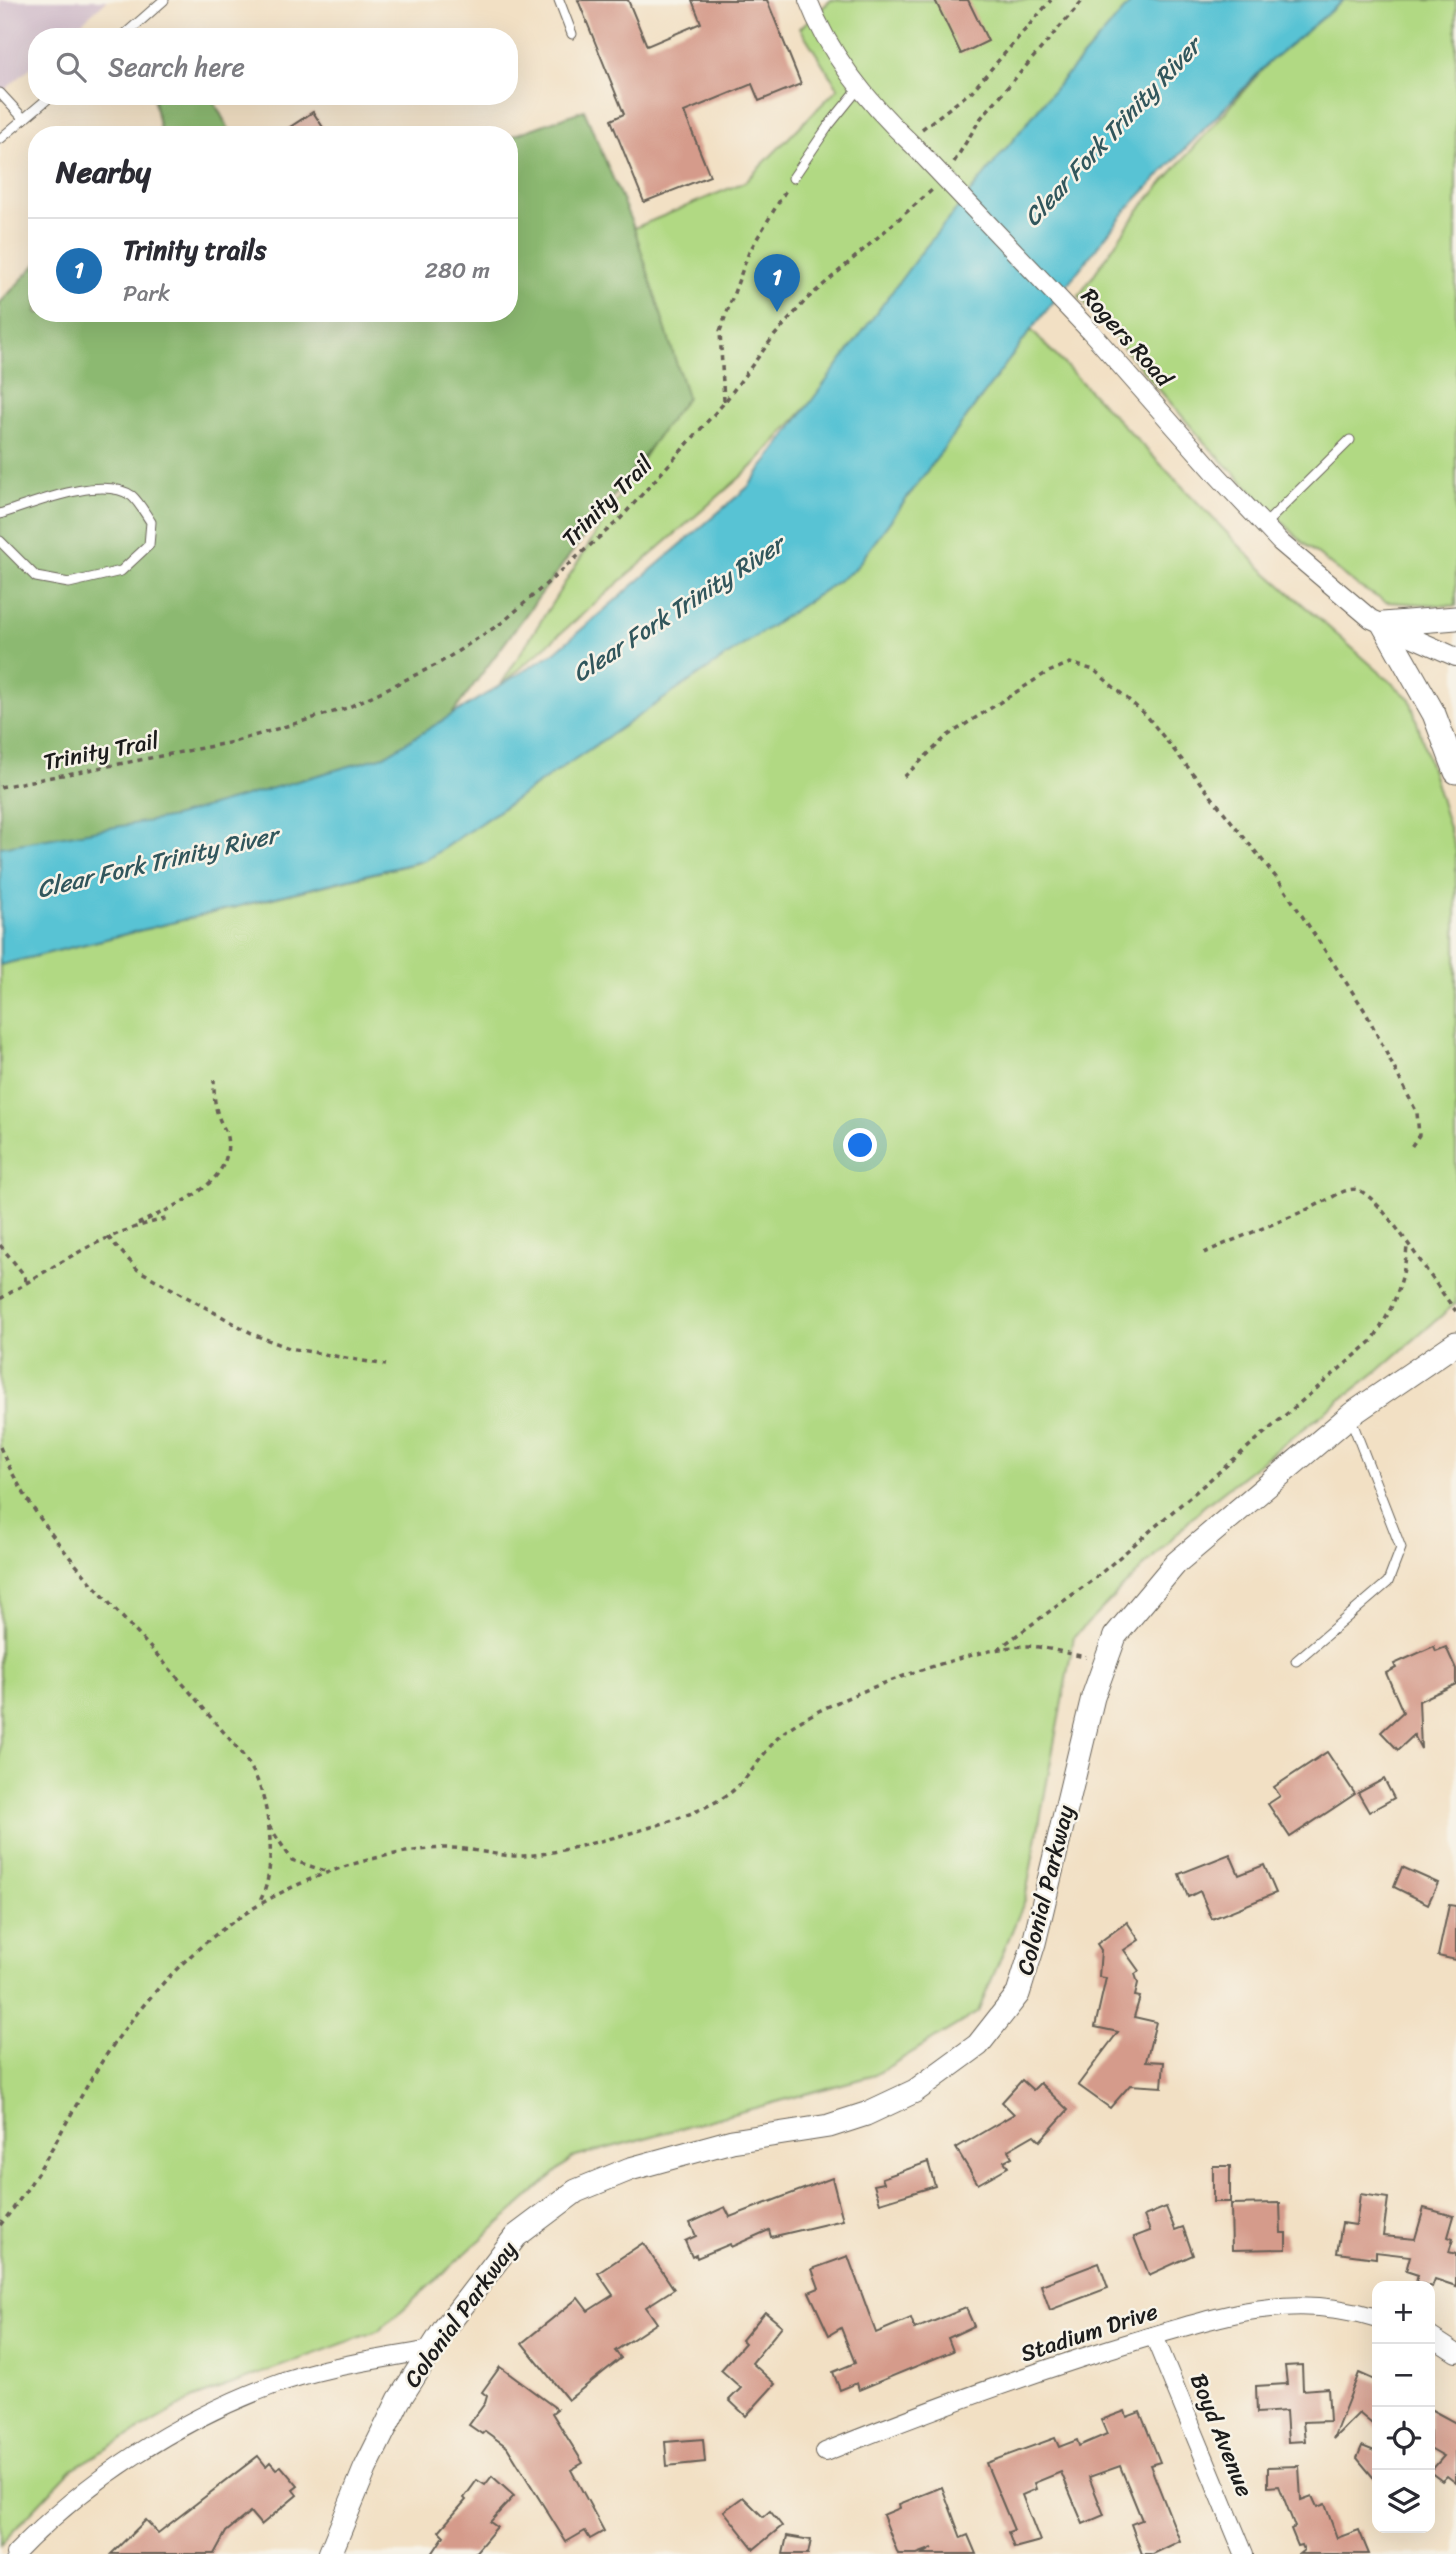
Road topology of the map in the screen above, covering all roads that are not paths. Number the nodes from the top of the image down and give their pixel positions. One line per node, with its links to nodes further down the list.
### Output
1 (164, 0): 4 (lane)
2 (559, 0): 5 (lane)
3 (808, 0): 6 (street, Rogers Road)
4 (132, 28)
5 (572, 34)
6 (859, 88): 11 (lane); 14 (street, Rogers Road, bridge)
7 (0, 93): 9 (lane)
8 (40, 105): 9 (lane)
9 (24, 119): 10 (lane)
10 (0, 139)
11 (793, 178)
12 (1350, 440): 14 (lane)
13 (0, 514): 15 (lane)
14 (1264, 525): 17 (street, Rogers Road)
15 (0, 541)
16 (1456, 618): 17 (street)
17 (1383, 624): 18 (street, Rogers Road); 19 (street)
18 (1456, 657)
19 (1456, 772)
20 (1456, 1343): 21 (street, Colonial Parkway)
21 (1350, 1416): 22 (lane); 26 (street, Colonial Parkway)
22 (1296, 1661)
23 (1372, 2317): 24 (street, Stadium Drive)
24 (1154, 2336): 28 (street, Stadium Drive); 31 (street, Boyd Avenue)
25 (1435, 2339): 27 (street)
26 (430, 2350): 29 (street); 30 (street, Colonial Parkway)
27 (1456, 2353)
28 (825, 2452)
29 (15, 2554)
30 (330, 2554)
31 (1244, 2554)

